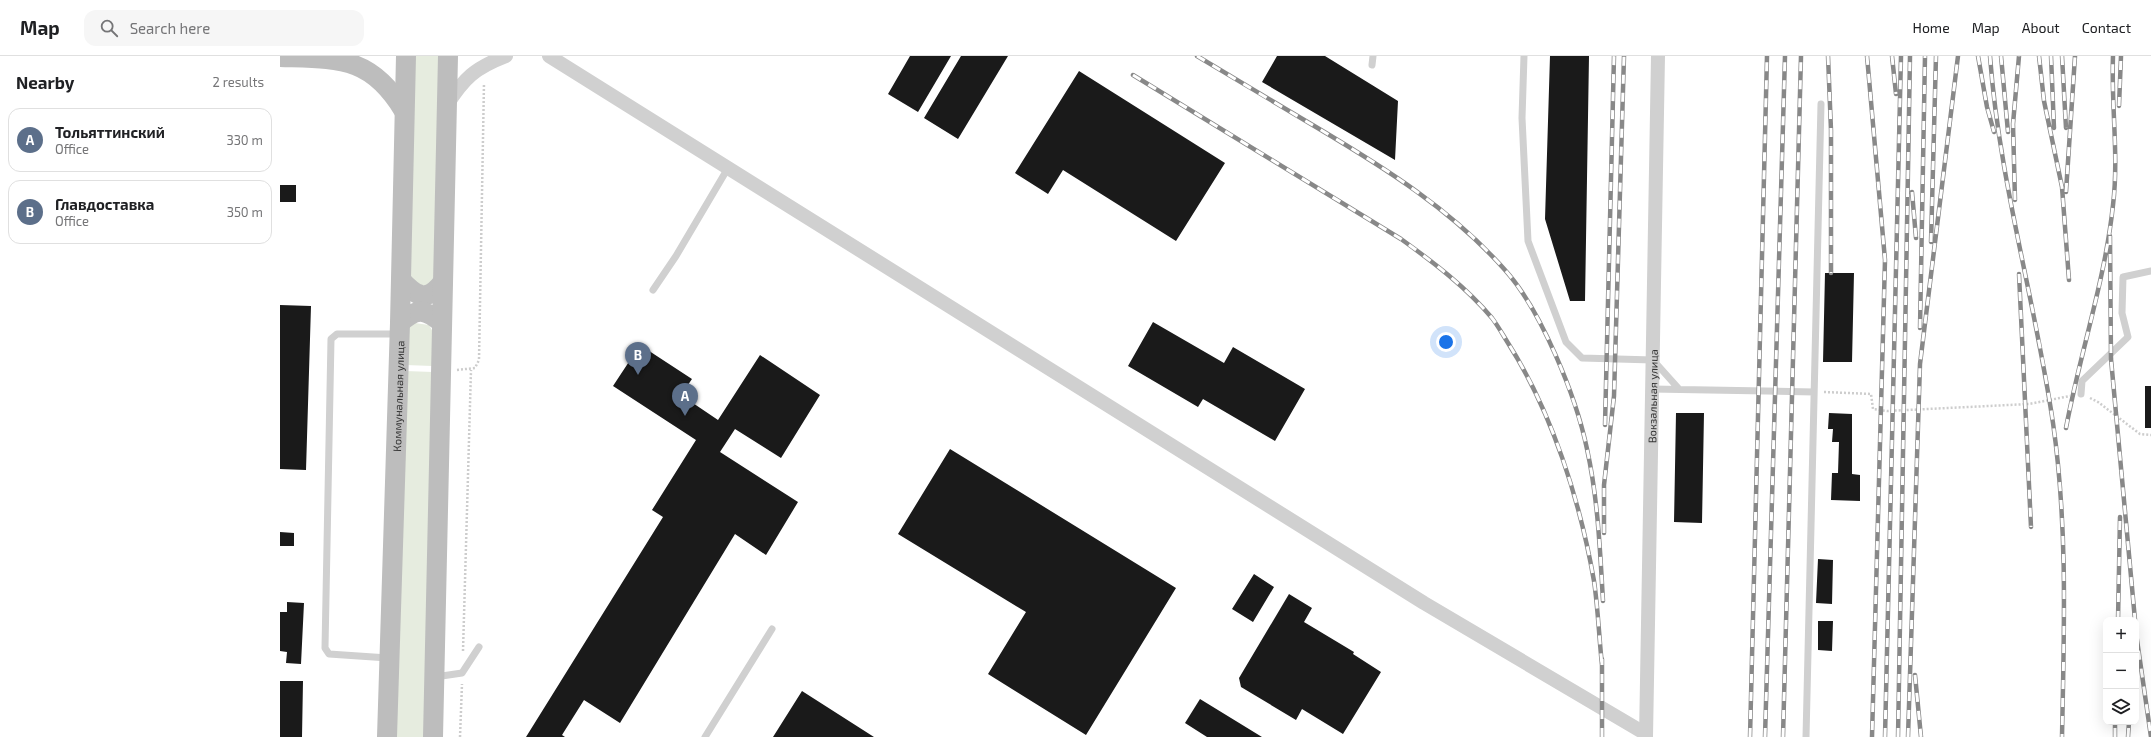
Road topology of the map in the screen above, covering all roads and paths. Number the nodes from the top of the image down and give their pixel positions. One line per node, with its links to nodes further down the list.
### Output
1 (406, 56): 15 (main road, Коммунальная улица)
2 (448, 56): 14 (main road)
3 (506, 56): 11 (street)
4 (537, 56): 10 (street)
5 (1373, 56): 12 (lane)
6 (1524, 56): 23 (lane)
7 (1658, 56): 23 (street, Вокзальная улица)
8 (280, 57): 9 (main road)
9 (337, 57): 15 (main road)
10 (554, 59): 16 (street)
11 (485, 64): 14 (street); 32 (path)
12 (1372, 64)
13 (1821, 104): 26 (lane)
14 (447, 106): 19 (main road)
15 (404, 111): 18 (main road, Коммунальная улица)
16 (728, 168): 20 (lane); 34 (street)
17 (2151, 271): 27 (lane)
18 (401, 280): 19 (main road); 22 (main road, Коммунальная улица)
19 (443, 282): 21 (main road)
20 (653, 290)
21 (442, 322): 22 (main road); 33 (main road)
22 (400, 329): 31 (main road, Коммунальная улица); 31 (lane)
23 (1653, 360): 24 (street, Вокзальная улица); 25 (lane)
24 (1652, 389): 25 (lane); 34 (street, Вокзальная улица)
25 (1679, 389): 26 (lane)
26 (1814, 392): 27 (path); 39 (lane)
27 (2081, 394): 28 (path)
28 (2151, 435)
29 (772, 629): 38 (lane)
30 (479, 648): 32 (lane)
31 (389, 659): 35 (main road, Коммунальная улица)
32 (462, 673): 33 (lane); 37 (path)
33 (435, 677): 36 (main road)
34 (1646, 736)
35 (387, 737)
36 (434, 737)
37 (460, 737)
38 (705, 737)
39 (1806, 737)

